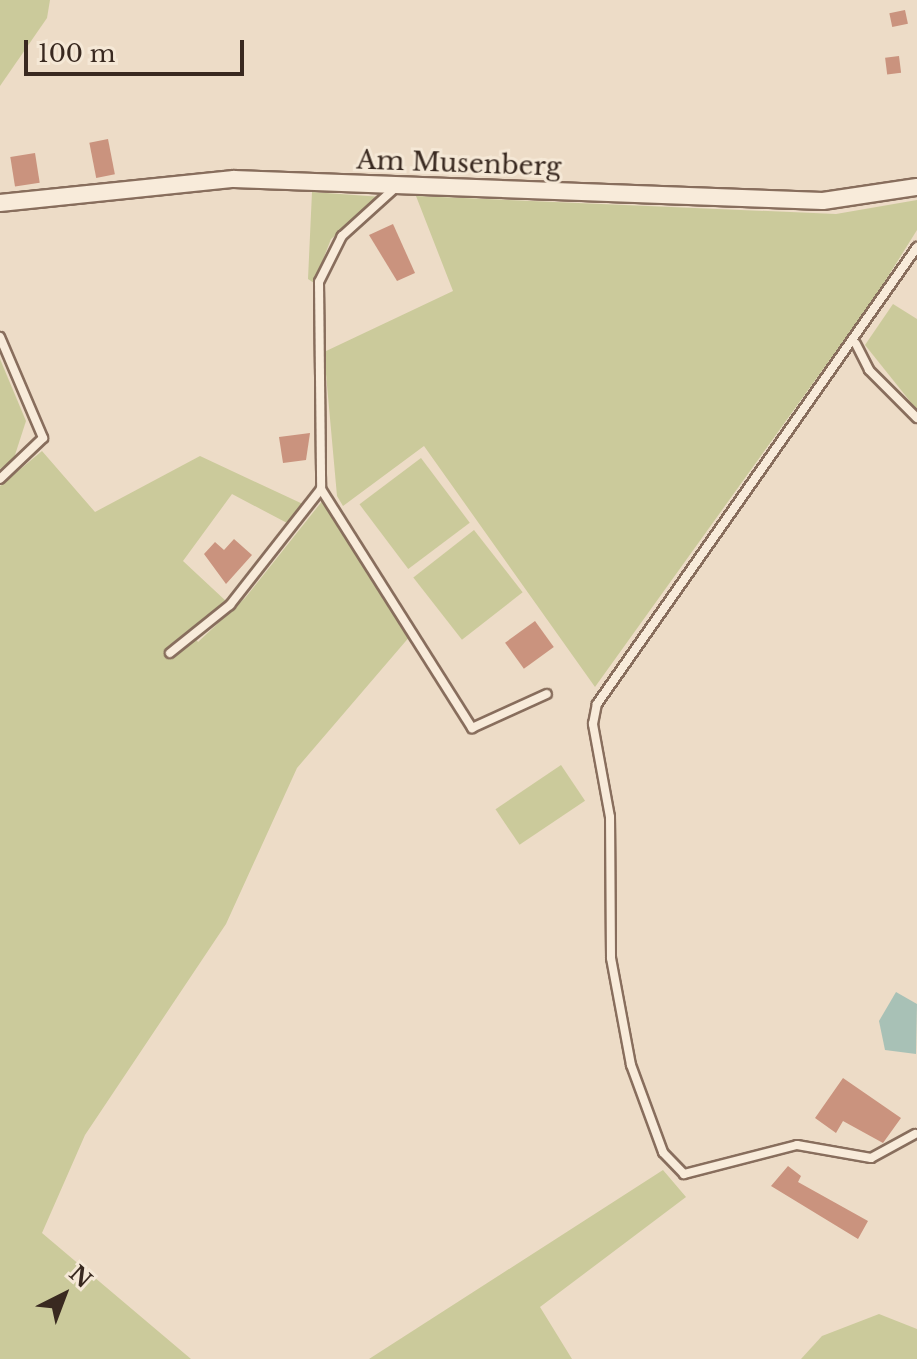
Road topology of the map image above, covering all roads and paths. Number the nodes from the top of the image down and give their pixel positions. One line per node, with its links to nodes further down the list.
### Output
1 (917, 187): 2 (street, Am Musenberg)
2 (395, 188): 3 (street, Am Musenberg); 9 (lane)
3 (0, 203)
4 (917, 247): 6 (lane)
5 (0, 337): 8 (lane)
6 (856, 344): 7 (lane); 12 (lane)
7 (917, 418)
8 (0, 479)
9 (321, 489): 10 (lane); 11 (lane)
10 (170, 653)
11 (547, 694)
12 (915, 1134)

